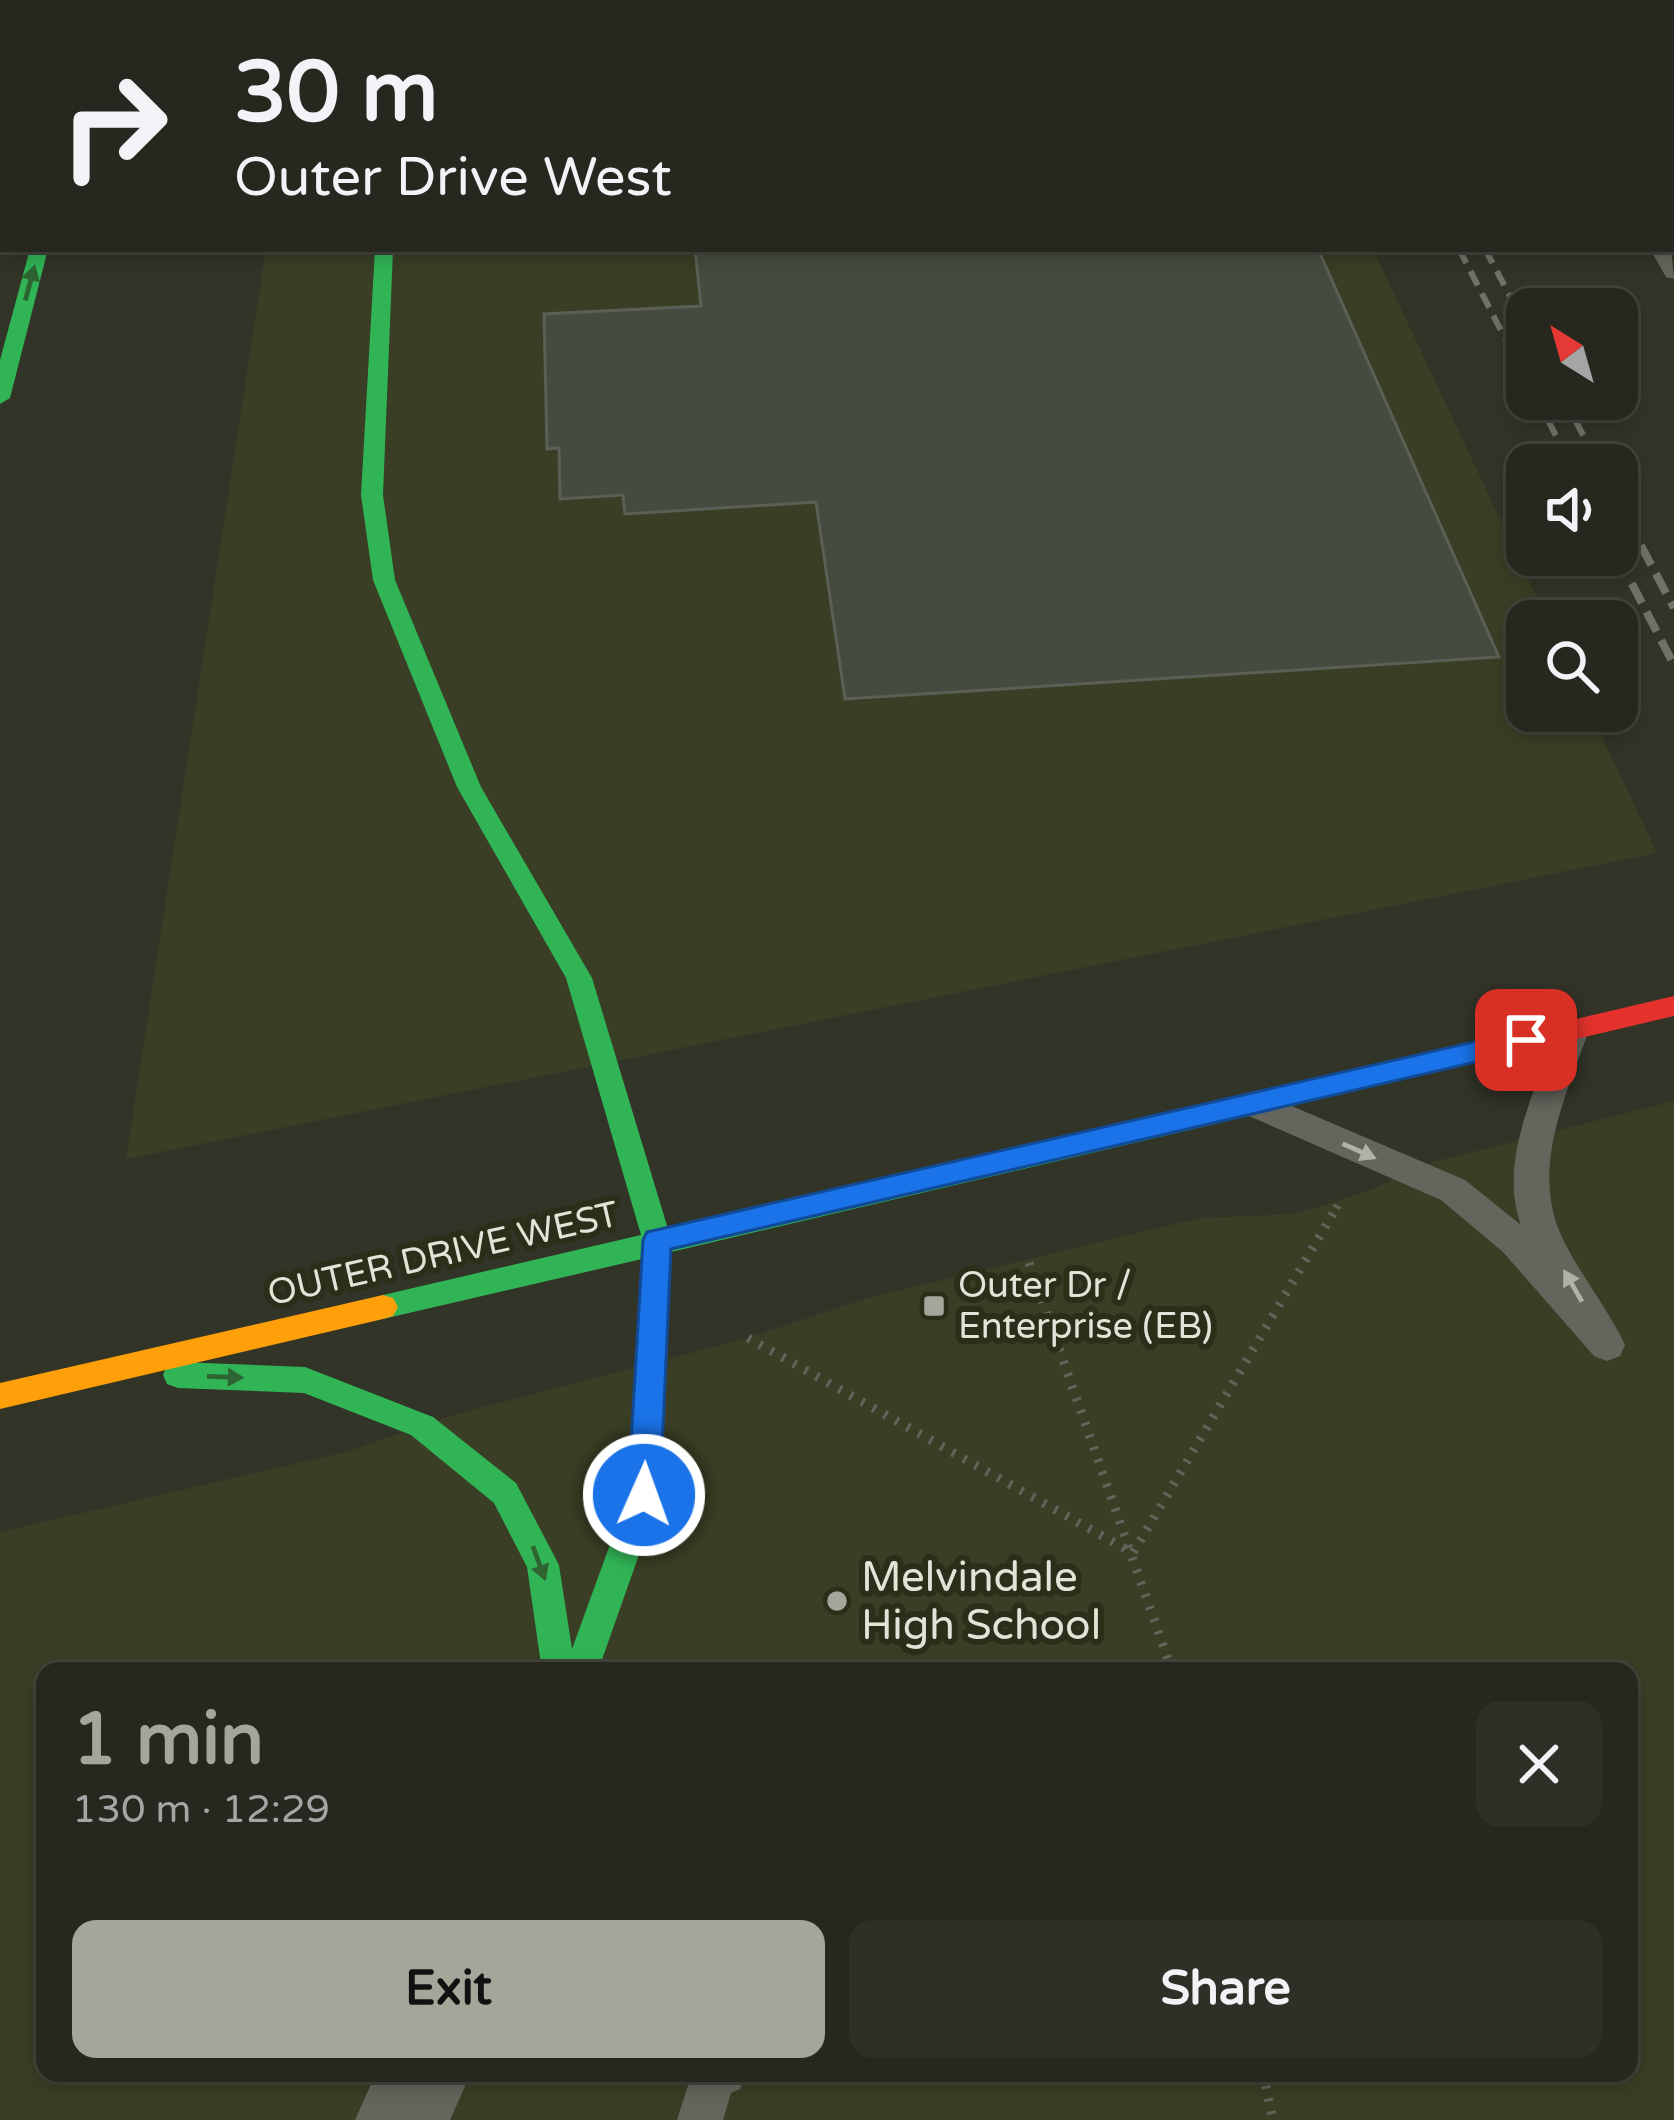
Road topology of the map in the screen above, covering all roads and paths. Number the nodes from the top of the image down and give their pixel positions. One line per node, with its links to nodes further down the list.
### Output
1 (38, 252): 3 (main road, one-way to 1)
2 (384, 252): 8 (main road)
3 (0, 398)
4 (1674, 1006): 5 (main road, OUTER DRIVE WEST)
5 (1573, 1030): 6 (main road, OUTER DRIVE WEST); 6 (lane, one-way to 5)
6 (1252, 1103): 8 (main road, OUTER DRIVE WEST)
7 (1341, 1199): 12 (path)
8 (657, 1240): 11 (main road, OUTER DRIVE WEST); 14 (main road)
9 (1029, 1263): 12 (path)
10 (748, 1338): 12 (path)
11 (13, 1393): 13 (main road, one-way to 13)
12 (1133, 1552): 15 (path)
13 (558, 1662)
14 (584, 1662)
15 (1169, 1662)
16 (420, 2082): 19 (street)
17 (711, 2082): 20 (lane)
18 (1265, 2082): 21 (path)
19 (401, 2120)
20 (700, 2120)
21 (1273, 2120)

